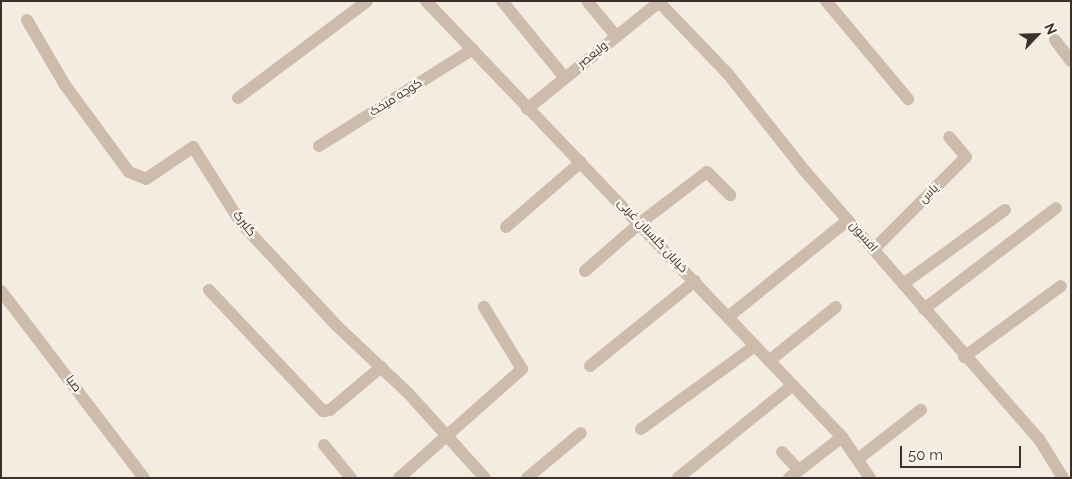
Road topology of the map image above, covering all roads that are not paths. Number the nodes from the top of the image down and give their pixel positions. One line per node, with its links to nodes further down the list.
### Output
1 (367, 1): 13 (street)
2 (426, 1): 10 (street, خیابان گلستان غربی)
3 (502, 1): 12 (street)
4 (586, 1): 8 (street)
5 (659, 1): 8 (street, ولیعصر); 22 (street, افسون)
6 (826, 1): 14 (street)
7 (27, 20): 40 (street, گلبرگ)
8 (616, 36): 12 (street, ولیعصر)
9 (1055, 40): 11 (street)
10 (473, 49): 15 (street, خیابان گلستان غربی); 17 (street, کوچه میخک)
11 (1071, 61)
12 (565, 78): 15 (street, ولیعصر)
13 (238, 98)
14 (908, 99)
15 (527, 109): 18 (street, خیابان گلستان غربی)
16 (950, 137): 25 (street, یاس)
17 (319, 146)
18 (581, 162): 23 (street, خیابان گلستان غربی); 24 (street)
19 (730, 196): 23 (street)
20 (1056, 208): 34 (street)
21 (1005, 210): 28 (street)
22 (848, 220): 25 (street, افسون); 35 (street)
23 (640, 223): 26 (street); 27 (street, خیابان گلستان غربی)
24 (506, 227)
25 (874, 249): 28 (street, افسون)
26 (584, 271)
27 (695, 281): 35 (street, خیابان گلستان غربی); 39 (street)
28 (903, 284): 34 (street, افسون)
29 (1061, 286): 37 (street)
30 (209, 290): 40 (street)
31 (1, 291): 52 (street, صبا)
32 (484, 307): 45 (street)
33 (836, 307): 38 (street)
34 (924, 309): 37 (street, افسون)
35 (728, 317): 36 (street, خیابان گلستان غربی)
36 (755, 346): 38 (street, خیابان گلستان غربی); 43 (street)
37 (964, 357): 58 (street, افسون)
38 (769, 361): 41 (street, خیابان گلستان غربی)
39 (590, 366)
40 (381, 367): 45 (street, گلبرگ)
41 (793, 385): 46 (street, خیابان گلستان غربی); 56 (street)
42 (921, 410): 49 (street)
43 (641, 429)
44 (581, 433): 55 (street)
45 (448, 436): 51 (street); 54 (street, گلبرگ)
46 (842, 437): 49 (street, خیابان گلستان غربی); 50 (street)
47 (324, 445): 53 (street)
48 (782, 452): 50 (street)
49 (858, 459): 57 (street, خیابان گلستان غربی)
50 (794, 474)
51 (402, 477)
52 (144, 478)
53 (351, 478)
54 (485, 478)
55 (527, 478)
56 (678, 478)
57 (870, 478)
58 (1063, 478)

